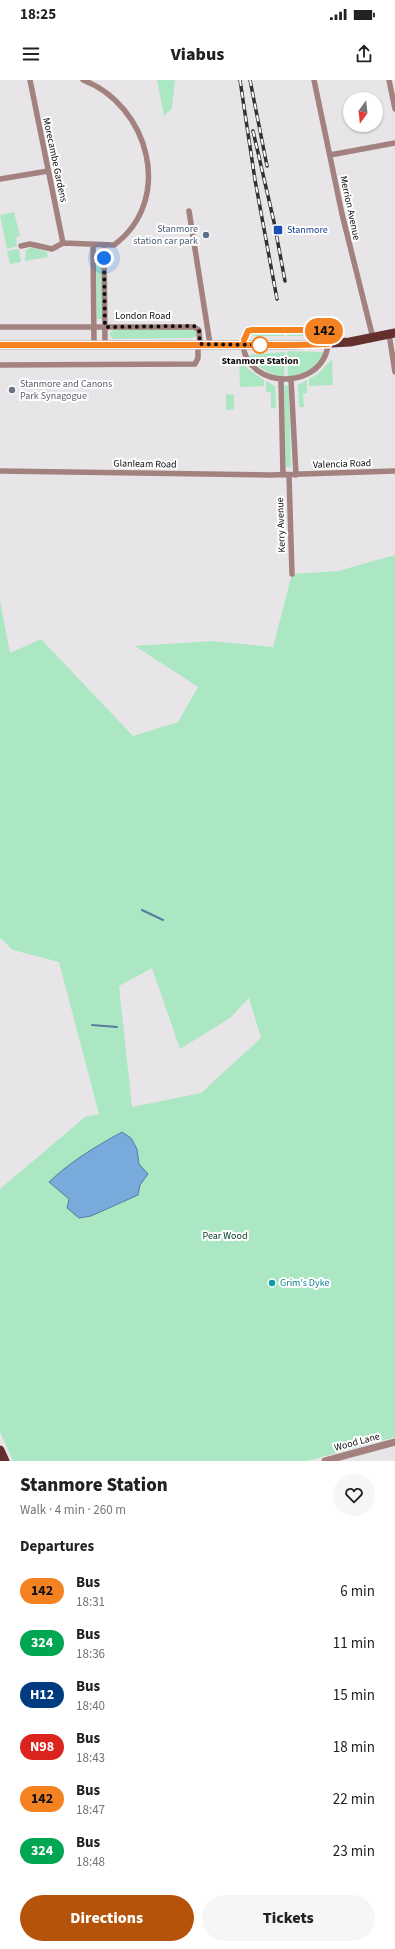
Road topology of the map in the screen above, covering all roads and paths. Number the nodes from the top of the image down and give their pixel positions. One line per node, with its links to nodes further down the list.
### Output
1 (30, 80): 8 (street, Morecambe Gardens)
2 (83, 80): 13 (street)
3 (314, 80): 7 (street, Merrion Avenue)
4 (389, 80): 5 (street)
5 (395, 109)
6 (395, 142): 7 (street)
7 (330, 155): 19 (street, Merrion Avenue)
8 (48, 171): 9 (street); 11 (street, Morecambe Gardens)
9 (0, 180)
10 (189, 211): 23 (street)
11 (63, 243): 12 (street); 14 (street)
12 (93, 244): 13 (street); 16 (street)
13 (104, 245): 17 (street)
14 (22, 246)
15 (0, 327): 16 (street, London Road)
16 (93, 327): 17 (street, London Road); 20 (street)
17 (105, 327): 21 (street); 22 (street, London Road)
18 (392, 334): 19 (main road); 28 (street)
19 (373, 338): 24 (main road)
20 (94, 344): 21 (main road); 25 (main road)
21 (105, 344): 22 (main road)
22 (199, 344): 23 (main road); 27 (street, London Road)
23 (210, 344): 26 (main road)
24 (328, 344): 26 (main road); 29 (street)
25 (0, 345)
26 (244, 345): 30 (street)
27 (0, 365)
28 (395, 372)
29 (291, 379): 30 (street); 34 (street)
30 (281, 380): 33 (street, Kerry Avenue)
31 (395, 471): 34 (street, Valencia Road)
32 (0, 472): 33 (street, Glanleam Road)
33 (286, 475): 34 (street, Valencia Road); 35 (street, Kerry Avenue)
34 (296, 475)
35 (292, 574)
36 (395, 1442): 39 (street, Wood Lane)
37 (0, 1450): 38 (main road)
38 (5, 1461)
39 (325, 1461)

